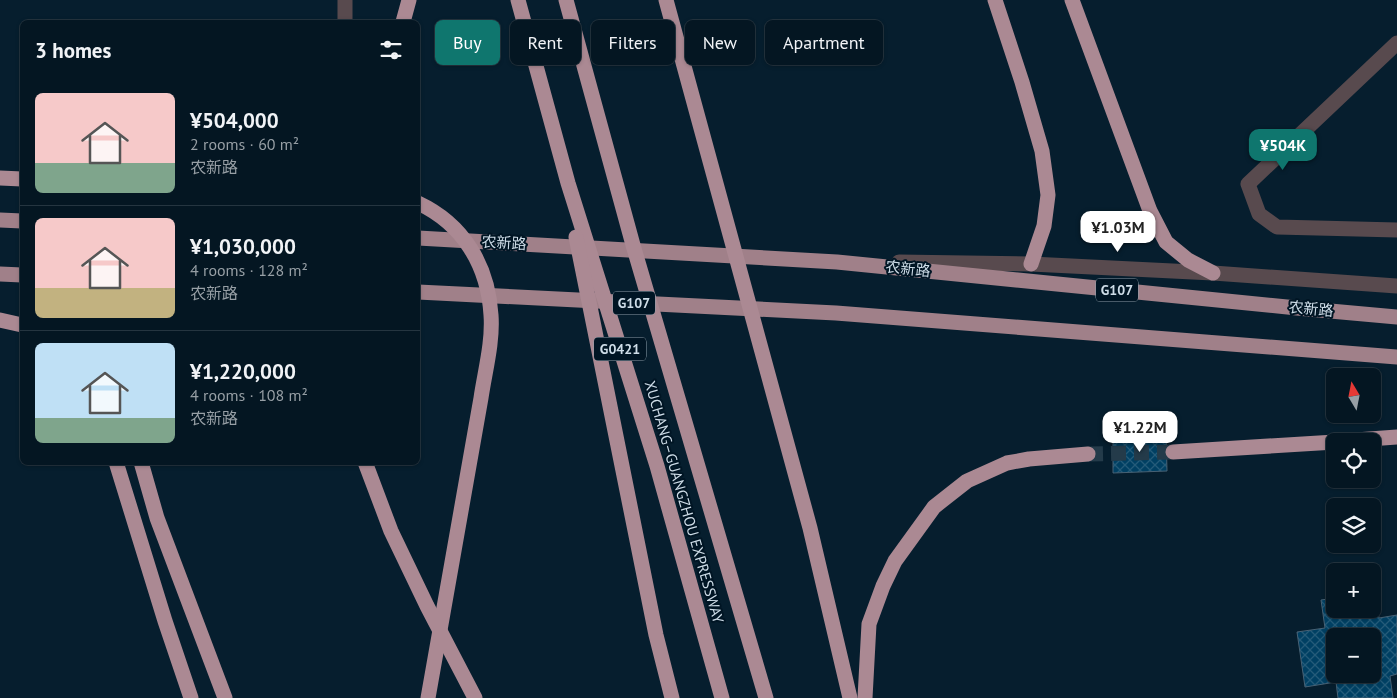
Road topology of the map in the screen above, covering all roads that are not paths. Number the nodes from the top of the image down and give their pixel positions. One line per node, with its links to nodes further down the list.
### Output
1 (345, 0): 8 (street)
2 (409, 0): 9 (highway)
3 (518, 0): 11 (highway, XUCHANG–GUANGZHOU EXPRESSWAY / G0421)
4 (566, 0): 44 (highway, XUCHANG–GUANGZHOU EXPRESSWAY / G0421)
5 (666, 0): 45 (highway)
6 (995, 0): 20 (highway)
7 (1072, 0): 21 (highway)
8 (346, 20)
9 (404, 20)
10 (1397, 43): 17 (street)
11 (558, 147): 42 (highway); 43 (highway, XUCHANG–GUANGZHOU EXPRESSWAY / G0421)
12 (0, 178): 13 (highway)
13 (20, 179)
14 (420, 204): 40 (highway)
15 (0, 220): 16 (highway)
16 (20, 221)
17 (1397, 230)
18 (420, 238): 19 (highway, 农新路 / G107)
19 (836, 262): 20 (street); 26 (highway, 农新路 / G107)
20 (1031, 264): 21 (street)
21 (1213, 273): 24 (street)
22 (0, 274): 23 (highway)
23 (20, 275)
24 (1397, 286)
25 (420, 292): 29 (highway, G107)
26 (1397, 317)
27 (0, 320): 28 (highway)
28 (20, 325)
29 (1397, 357)
30 (1397, 438): 31 (highway)
31 (1381, 439)
32 (1326, 443): 33 (highway)
33 (1173, 452)
34 (1088, 454): 46 (highway)
35 (117, 465): 38 (highway)
36 (142, 465): 39 (highway)
37 (366, 465): 41 (highway)
38 (191, 698)
39 (225, 698)
40 (428, 698)
41 (475, 698)
42 (672, 698)
43 (722, 698)
44 (766, 698)
45 (850, 698)
46 (865, 698)

